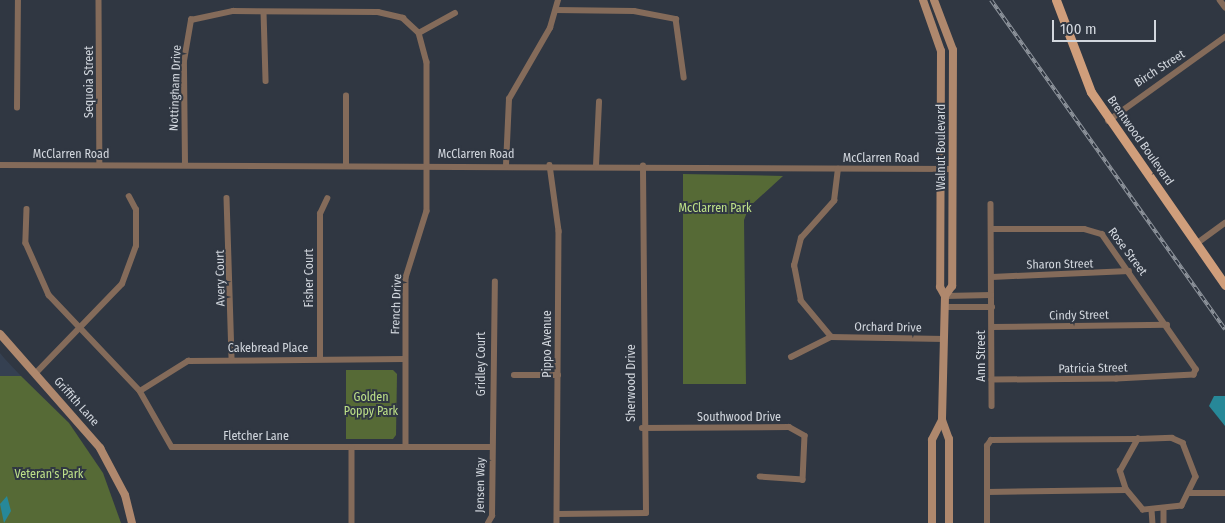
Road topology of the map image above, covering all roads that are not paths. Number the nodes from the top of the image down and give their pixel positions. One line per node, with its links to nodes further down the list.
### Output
1 (18, 0): 18 (street)
2 (99, 0): 21 (street, Sequoia Street)
3 (558, 0): 9 (street)
4 (923, 0): 30 (street, Walnut Boulevard)
5 (934, 0): 31 (street, Walnut Boulevard)
6 (1056, 0): 19 (main road, Brentwood Boulevard)
7 (1220, 0): 8 (street)
8 (1225, 7)
9 (556, 10): 14 (street); 25 (street)
10 (264, 12): 12 (street, Nottingham Drive); 15 (street); 22 (street, Nottingham Drive)
11 (455, 13): 12 (street)
12 (419, 33): 24 (street)
13 (1225, 37): 19 (street, Birch Street)
14 (684, 77)
15 (266, 81)
16 (346, 96): 23 (street)
17 (598, 102): 27 (street)
18 (17, 108)
19 (1108, 121): 39 (main road, Brentwood Boulevard)
20 (0, 165): 21 (street, McClarren Road)
21 (100, 165): 22 (street, McClarren Road)
22 (185, 165): 23 (street, McClarren Road)
23 (346, 165): 24 (street, McClarren Road)
24 (428, 165): 25 (street, McClarren Road); 57 (street, French Drive)
25 (506, 165): 26 (street, McClarren Road)
26 (550, 165): 27 (street, McClarren Road); 61 (street, Pippo Avenue)
27 (596, 166): 28 (street, McClarren Road)
28 (643, 166): 29 (street, McClarren Road); 66 (street, Sherwood Drive)
29 (838, 169): 30 (street, McClarren Road); 52 (street)
30 (941, 169): 31 (street, McClarren Road); 45 (street, Walnut Boulevard)
31 (952, 169): 45 (street, Walnut Boulevard)
32 (129, 197): 50 (street)
33 (227, 198): 55 (street, Avery Court)
34 (327, 199): 56 (street, Fisher Court)
35 (991, 204): 38 (street, Ann Street)
36 (27, 209): 50 (street, Fletcher Lane)
37 (1225, 223): 39 (street)
38 (992, 229): 40 (street, Rose Street); 41 (street, Ann Street)
39 (1196, 244): 43 (main road, Brentwood Boulevard)
40 (1129, 271): 41 (street, Sharon Street); 48 (street, Rose Street)
41 (992, 277): 44 (street, Ann Street)
42 (495, 282): 70 (street, Gridley Court)
43 (1225, 285)
44 (991, 295): 45 (street); 47 (street, Ann Street)
45 (945, 296): 46 (street, Walnut Boulevard)
46 (945, 307): 47 (street); 53 (street, Walnut Boulevard)
47 (992, 307): 49 (street, Ann Street)
48 (1167, 325): 49 (street, Cindy Street); 59 (street, Rose Street)
49 (992, 327): 62 (street, Ann Street)
50 (78, 330): 58 (street); 63 (street, Fletcher Lane)
51 (0, 334): 58 (street, Griffith Lane)
52 (831, 337): 53 (street, Orchard Drive); 54 (street, Orchard Drive)
53 (944, 339): 65 (street, Walnut Boulevard)
54 (791, 357)
55 (232, 359): 56 (street, Cakebread Place); 63 (street, Cakebread Place)
56 (320, 359): 57 (street, Cakebread Place)
57 (406, 359): 69 (street, French Drive)
58 (35, 374): 79 (street, Griffith Lane)
59 (1194, 374): 62 (street, Patricia Street)
60 (514, 375): 61 (street)
61 (558, 375): 78 (street, Pippo Avenue)
62 (992, 380): 64 (street, Ann Street)
63 (140, 391): 68 (street, Fletcher Lane)
64 (992, 406)
65 (942, 420): 83 (street, Walnut Boulevard); 84 (street, Walnut Boulevard)
66 (642, 428): 71 (street, Southwood Drive); 78 (street, Sherwood Drive)
67 (1138, 439): 72 (street); 73 (street); 74 (street)
68 (352, 447): 69 (street, Fletcher Lane); 80 (street)
69 (406, 447): 70 (street, Fletcher Lane)
70 (492, 447): 81 (street, Jensen Way)
71 (760, 477)
72 (1126, 490): 73 (street); 76 (street)
73 (987, 492): 85 (street)
74 (1188, 493): 75 (street); 77 (street)
75 (1225, 493)
76 (1152, 510): 77 (street); 86 (street)
77 (1164, 510): 87 (street)
78 (557, 514): 82 (street, Pippo Avenue)
79 (132, 523)
80 (352, 523)
81 (488, 523)
82 (557, 523)
83 (932, 523)
84 (949, 523)
85 (987, 523)
86 (1152, 523)
87 (1164, 523)

